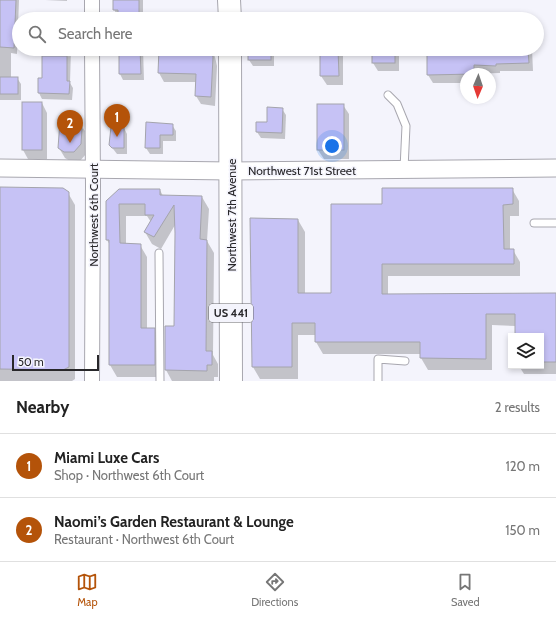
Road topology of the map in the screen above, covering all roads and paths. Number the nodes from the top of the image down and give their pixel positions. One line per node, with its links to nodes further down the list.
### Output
1 (92, 0): 3 (street)
2 (229, 0): 4 (main road)
3 (92, 12)
4 (230, 12)
5 (92, 56): 10 (street, Northwest 6th Court)
6 (230, 56): 12 (main road, Northwest 7th Avenue / US 441)
7 (388, 95): 11 (lane)
8 (0, 168): 10 (street, Northwest 71st Street)
9 (556, 168): 11 (street, Northwest 71st Street)
10 (93, 169): 12 (street, Northwest 71st Street); 17 (street, Northwest 6th Court)
11 (404, 170): 12 (street, Northwest 71st Street)
12 (231, 171): 19 (main road, Northwest 7th Avenue / US 441)
13 (534, 223): 14 (lane)
14 (556, 223)
15 (159, 253): 18 (lane)
16 (405, 361): 20 (lane)
17 (92, 381)
18 (160, 381)
19 (232, 381)
20 (378, 381)

